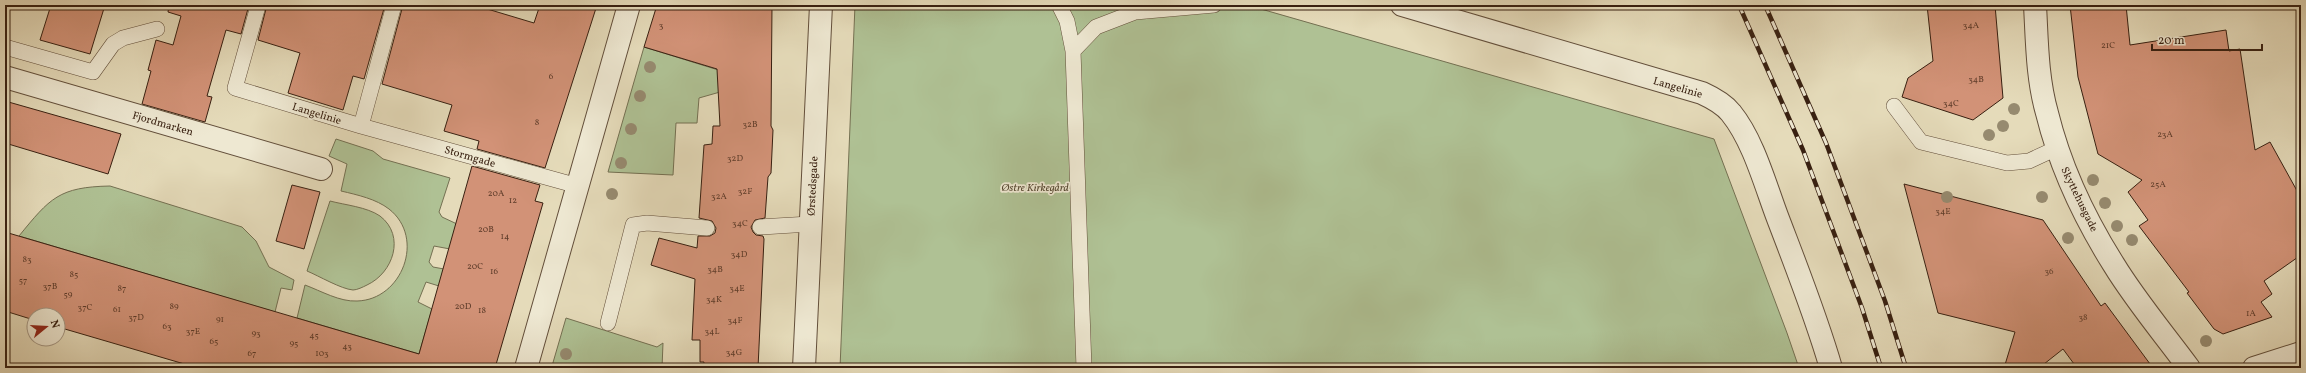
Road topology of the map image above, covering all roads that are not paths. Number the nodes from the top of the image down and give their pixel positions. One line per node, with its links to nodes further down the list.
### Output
1 (394, 5): 14 (lane)
2 (629, 5): 17 (street)
3 (820, 5): 18 (street, Ørstedsgade)
4 (1059, 5): 11 (lane)
5 (1214, 5): 11 (lane)
6 (1402, 5): 26 (street, Langelinie)
7 (2035, 5): 15 (street, Skyttehusgade)
8 (258, 6): 14 (lane, Langelinie)
9 (157, 29): 10 (lane)
10 (5, 47)
11 (1073, 51): 25 (lane)
12 (5, 77): 16 (street, Fjordmarken)
13 (1894, 106): 15 (lane)
14 (362, 126): 17 (lane, Stormgade)
15 (2057, 148): 27 (street, Skyttehusgade)
16 (321, 169)
17 (578, 186): 23 (street)
18 (810, 224): 19 (lane); 24 (street, Ørstedsgade)
19 (760, 227)
20 (707, 228): 21 (lane)
21 (608, 323)
22 (2301, 353): 28 (street)
23 (526, 368)
24 (804, 368)
25 (1084, 368)
26 (1831, 368)
27 (2188, 368)
28 (2254, 368)

